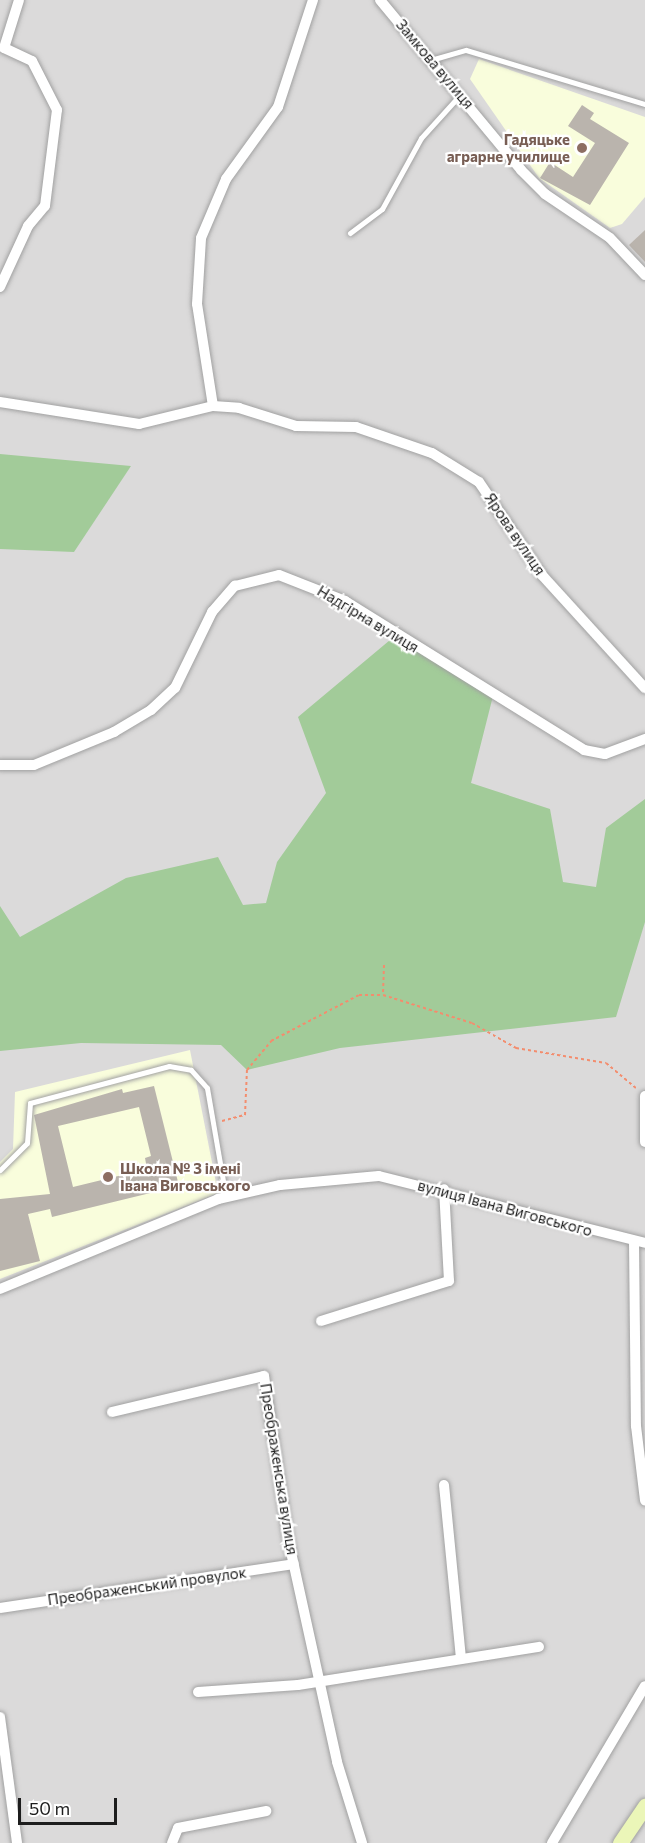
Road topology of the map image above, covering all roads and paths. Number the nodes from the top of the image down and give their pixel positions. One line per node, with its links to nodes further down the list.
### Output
1 (20, 0): 4 (street)
2 (313, 0): 12 (street)
3 (380, 0): 5 (street, Замкова вулиця)
4 (2, 50): 10 (street)
5 (434, 59): 6 (street, Замкова вулиця); 7 (lane)
6 (460, 95): 8 (lane); 9 (street, Замкова вулиця)
7 (645, 104)
8 (350, 233)
9 (645, 274)
10 (0, 287)
11 (0, 402): 12 (street, Ярова вулиця)
12 (213, 406): 13 (street, Ярова вулиця)
13 (645, 688)
14 (645, 739): 15 (street, Надгірна вулиця)
15 (0, 765)
16 (384, 965): 17 (path)
17 (382, 995): 18 (path); 19 (path)
18 (645, 1096): 20 (street)
19 (213, 1123): 21 (lane); 23 (lane)
20 (645, 1142)
21 (0, 1170)
22 (444, 1190): 23 (street, вулиця Івана Виговського); 24 (street, вулиця Івана Виговського); 26 (street)
23 (226, 1198): 25 (street, вулиця Івана Виговського)
24 (640, 1242): 29 (street, вулиця Івана Виговського)
25 (0, 1289)
26 (321, 1321)
27 (112, 1412): 30 (street, Преображенська вулиця)
28 (444, 1485): 33 (street)
29 (645, 1500)
30 (294, 1564): 31 (street, Преображенський провулок); 34 (street, Преображенська вулиця)
31 (0, 1608)
32 (539, 1647): 33 (street)
33 (461, 1658): 34 (street)
34 (319, 1680): 36 (street); 44 (street, Преображенська вулиця)
35 (645, 1686): 45 (street)
36 (198, 1692)
37 (0, 1717): 38 (street)
38 (12, 1774): 39 (street); 42 (street)
39 (0, 1777)
40 (645, 1806): 46 (main road)
41 (266, 1811): 43 (street)
42 (17, 1843)
43 (172, 1843)
44 (362, 1843)
45 (552, 1843)
46 (620, 1843)

